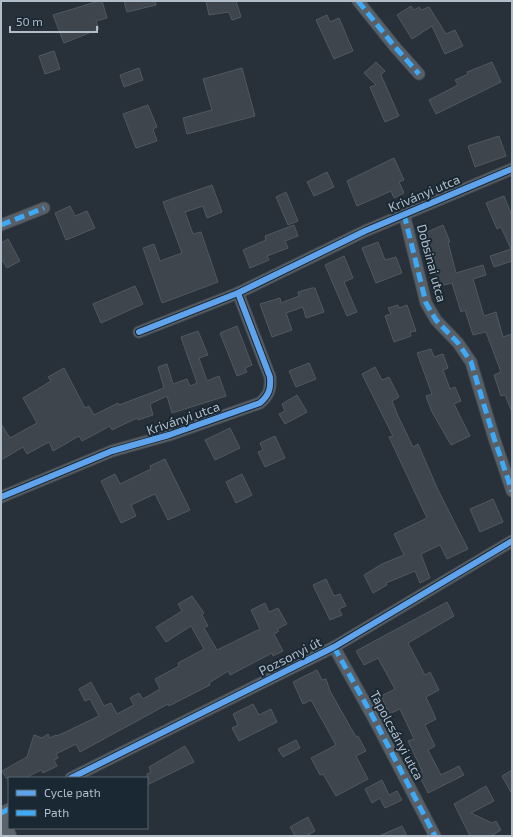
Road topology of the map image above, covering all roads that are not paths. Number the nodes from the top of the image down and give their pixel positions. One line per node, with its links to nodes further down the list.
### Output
1 (358, 1): 2 (street)
2 (419, 74)
3 (512, 169): 5 (street, Kriványi utca)
4 (44, 208): 6 (street)
5 (404, 214): 7 (street, Kriványi utca); 9 (street, Dobsinai utca)
6 (1, 226)
7 (238, 293): 8 (street, Kriványi utca); 10 (street, Kriványi utca)
8 (139, 332)
9 (512, 491)
10 (1, 497)
11 (512, 541): 12 (street, Pozsonyi út)
12 (334, 647): 13 (street, Pozsonyi út); 16 (street, Tapolcsányi utca)
13 (74, 777)
14 (1, 818): 15 (street)
15 (8, 836)
16 (435, 836)

